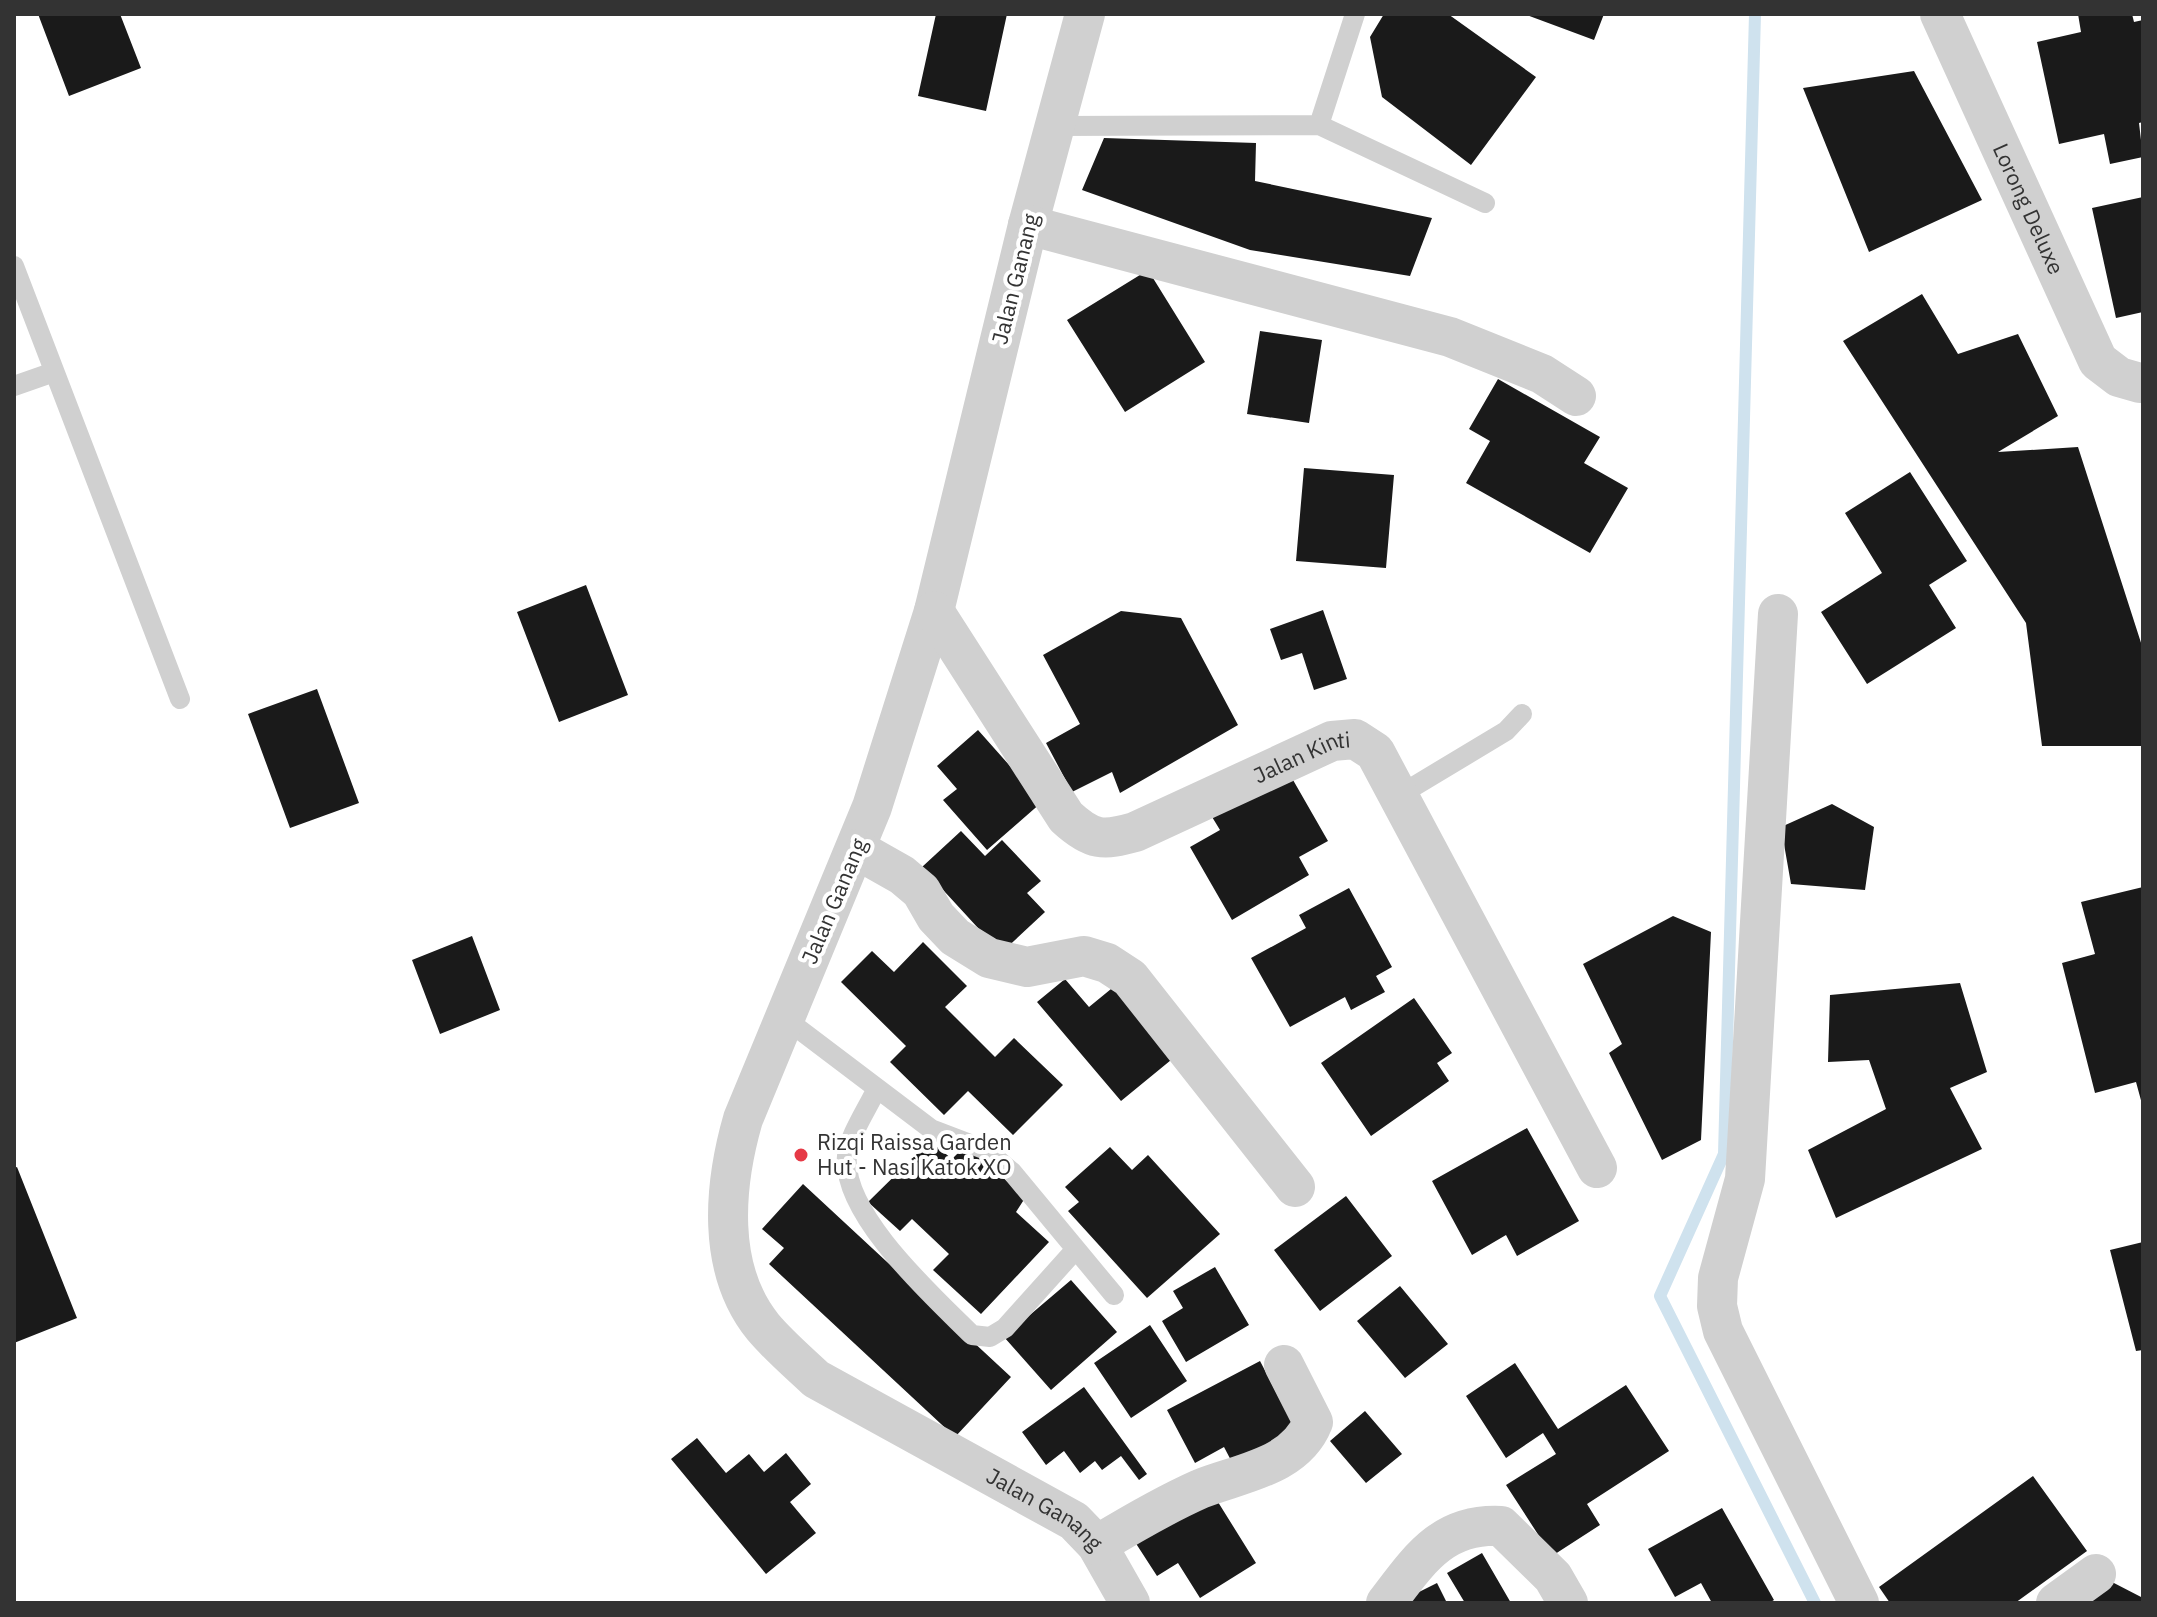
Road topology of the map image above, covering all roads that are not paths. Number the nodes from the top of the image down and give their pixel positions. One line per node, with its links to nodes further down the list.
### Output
1 (1085, 14): 5 (street, Jalan Ganang)
2 (1355, 14): 4 (lane)
3 (1940, 14): 11 (street, Lorong Deluxe)
4 (1319, 125): 5 (lane); 6 (lane)
5 (1055, 126): 7 (street, Jalan Ganang)
6 (1485, 203)
7 (1028, 225): 12 (street); 13 (street, Jalan Ganang)
8 (14, 266): 9 (lane)
9 (54, 372): 10 (lane); 15 (lane)
10 (14, 386)
11 (2142, 387)
12 (1576, 396)
13 (934, 611): 17 (street, Jalan Kinti); 18 (street, Jalan Ganang)
14 (1778, 614): 31 (street)
15 (180, 699)
16 (1522, 714): 17 (lane)
17 (1398, 796): 21 (street, Jalan Kinti)
18 (856, 849): 19 (street, Jalan Ganang); 22 (street)
19 (783, 1017): 20 (lane); 26 (street, Jalan Ganang)
20 (877, 1088): 23 (lane); 23 (lane)
21 (1597, 1168)
22 (1295, 1187)
23 (1076, 1249): 24 (lane)
24 (1114, 1295)
25 (1284, 1365): 26 (street)
26 (1097, 1545): 28 (street, Jalan Ganang)
27 (2096, 1574): 32 (street)
28 (1130, 1603)
29 (1386, 1603): 30 (street)
30 (1568, 1603)
31 (1859, 1603)
32 (2056, 1603)

